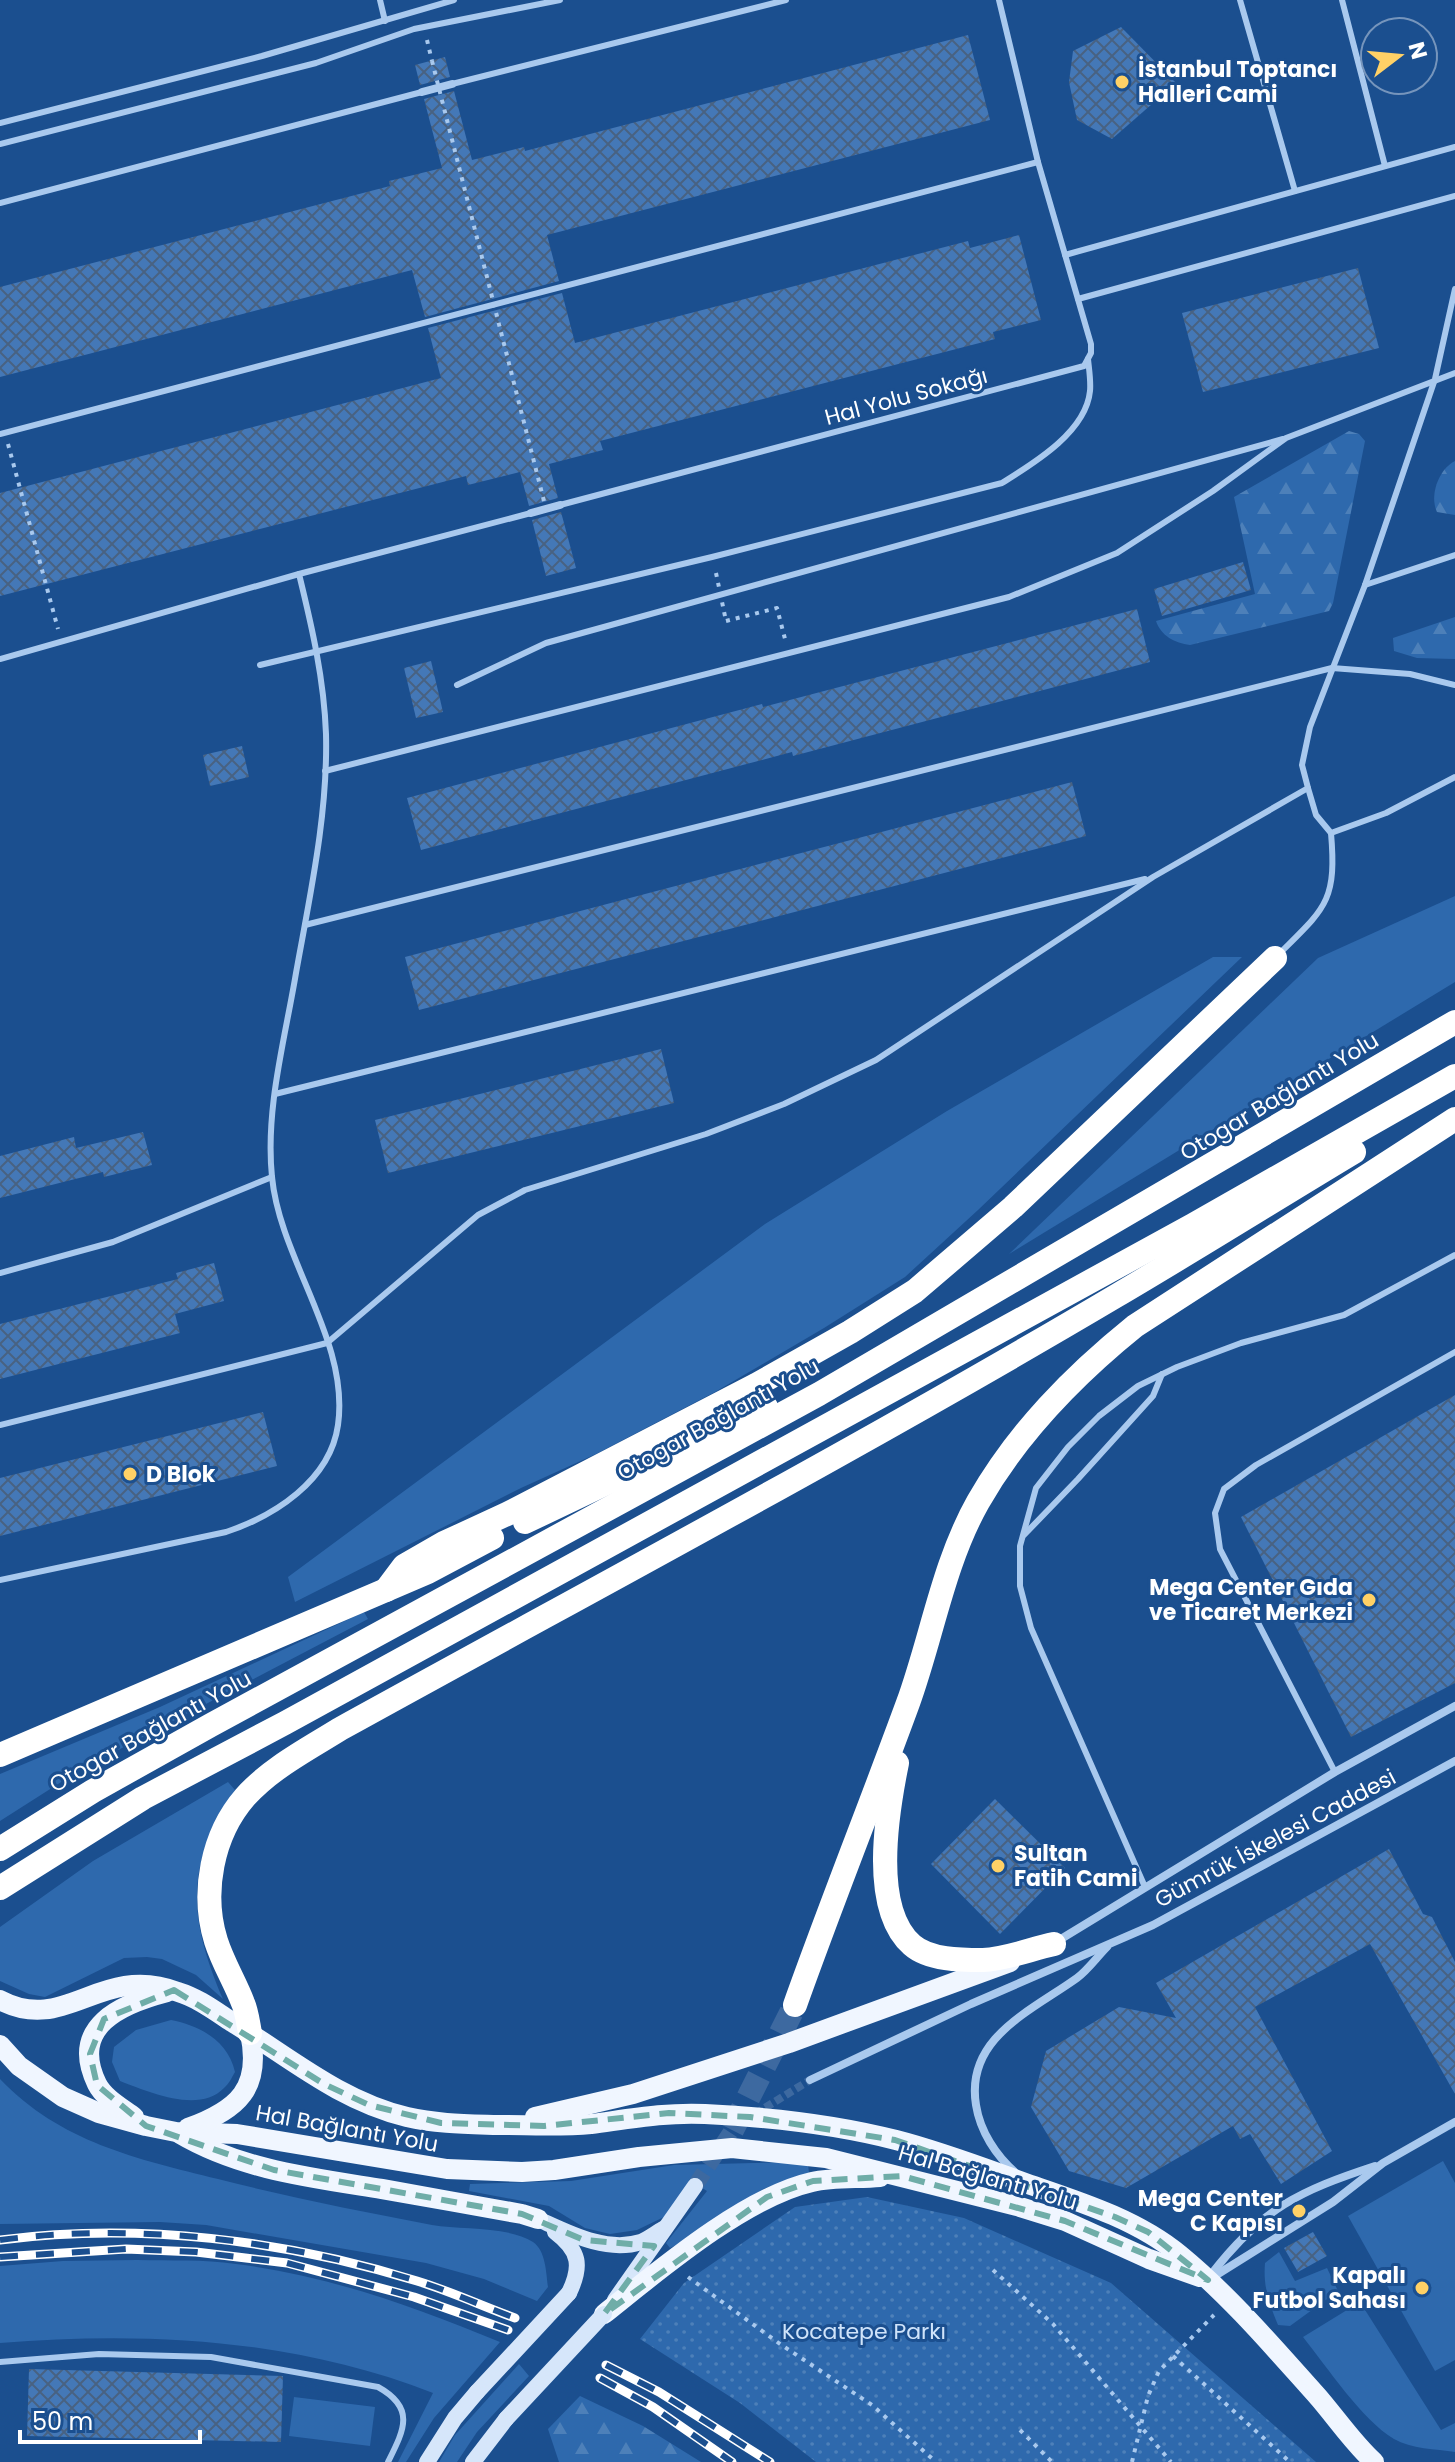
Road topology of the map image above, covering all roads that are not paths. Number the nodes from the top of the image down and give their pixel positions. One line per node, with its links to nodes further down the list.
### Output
1 (380, 0): 8 (lane)
2 (454, 0): 8 (lane)
3 (560, 0): 12 (lane)
4 (786, 0): 9 (lane)
5 (999, 0): 14 (lane)
6 (1240, 0): 16 (lane)
7 (1342, 0): 15 (lane)
8 (385, 21): 11 (lane)
9 (452, 84): 10 (street)
10 (422, 92): 18 (lane)
11 (0, 123)
12 (0, 144)
13 (1455, 147): 15 (lane)
14 (1038, 162): 19 (lane); 25 (lane)
15 (1385, 166): 16 (lane)
16 (1295, 191): 19 (lane)
17 (1455, 196): 21 (lane)
18 (0, 203)
19 (1065, 255): 21 (lane)
20 (1455, 289): 24 (lane)
21 (1078, 299): 22 (lane)
22 (1088, 359): 27 (lane, Hal Yolu Sokağı); 32 (lane)
23 (1455, 373): 24 (lane)
24 (1435, 379): 26 (lane); 31 (lane)
25 (2, 432)
26 (1286, 438): 36 (lane); 38 (lane)
27 (560, 505): 28 (street, Hal Yolu Sokağı)
28 (531, 513): 30 (lane)
29 (1455, 555): 31 (lane)
30 (299, 574): 32 (lane); 33 (lane)
31 (1365, 585): 35 (lane)
32 (317, 651): 34 (lane); 38 (lane)
33 (0, 659)
34 (260, 665)
35 (1332, 668): 37 (lane); 40 (lane); 43 (lane)
36 (457, 685)
37 (1455, 685)
38 (325, 771): 43 (lane)
39 (1455, 777): 41 (lane)
40 (1308, 788): 41 (lane); 42 (lane)
41 (1331, 833): 44 (lane)
42 (1153, 877): 48 (lane); 53 (lane)
43 (305, 925): 48 (lane)
44 (1275, 958): 60 (highway)
45 (1455, 1022): 56 (highway, Otogar Bağlantı Yolu)
46 (1455, 1076): 47 (highway)
47 (1426, 1092): 68 (highway); 74 (highway)
48 (275, 1094): 50 (lane)
49 (1455, 1119): 61 (highway)
50 (272, 1177): 52 (lane); 53 (lane)
51 (1455, 1255): 55 (lane)
52 (0, 1273)
53 (327, 1343): 57 (lane); 59 (lane)
54 (1455, 1352): 65 (lane)
55 (1163, 1374): 58 (lane); 58 (lane)
56 (819, 1394): 60 (highway); 66 (highway, Otogar Bağlantı Yolu)
57 (0, 1425)
58 (1022, 1537): 67 (lane)
59 (0, 1580)
60 (386, 1590): 63 (highway)
61 (909, 1700): 69 (highway); 73 (highway)
62 (1455, 1706): 65 (street)
63 (1, 1755)
64 (1455, 1761): 70 (street, Gümrük İskelesi Caddesi)
65 (1335, 1772): 67 (street)
66 (0, 1849)
67 (1145, 1887): 69 (street)
68 (0, 1888)
69 (1054, 1944): 78 (main road)
70 (1110, 1944): 76 (street, Gümrük İskelesi Caddesi); 83 (street)
71 (174, 1990): 72 (main road); 74 (main road); 79 (main road)
72 (0, 2000)
73 (795, 2005)
74 (250, 2033): 78 (main road, Hal Bağlantı Yolu); 80 (main road)
75 (0, 2045): 79 (main road, Hal Bağlantı Yolu)
76 (810, 2080)
77 (1455, 2122): 81 (street)
78 (499, 2125): 83 (main road, Hal Bağlantı Yolu)
79 (146, 2126): 80 (main road, Hal Bağlantı Yolu)
80 (176, 2132): 82 (main road, Hal Bağlantı Yolu); 85 (main road)
81 (1383, 2163): 87 (street); 87 (street)
82 (902, 2176): 87 (main road, Hal Bağlantı Yolu); 88 (main road)
83 (1030, 2184): 87 (main road, Hal Bağlantı Yolu)
84 (695, 2186): 86 (main road)
85 (538, 2219): 86 (main road); 91 (main road, bridge)
86 (668, 2227): 88 (main road)
87 (1208, 2280): 93 (main road)
88 (604, 2314): 92 (main road, bridge)
89 (0, 2362): 90 (lane)
90 (388, 2462)
91 (427, 2462)
92 (473, 2462)
93 (1375, 2462)

